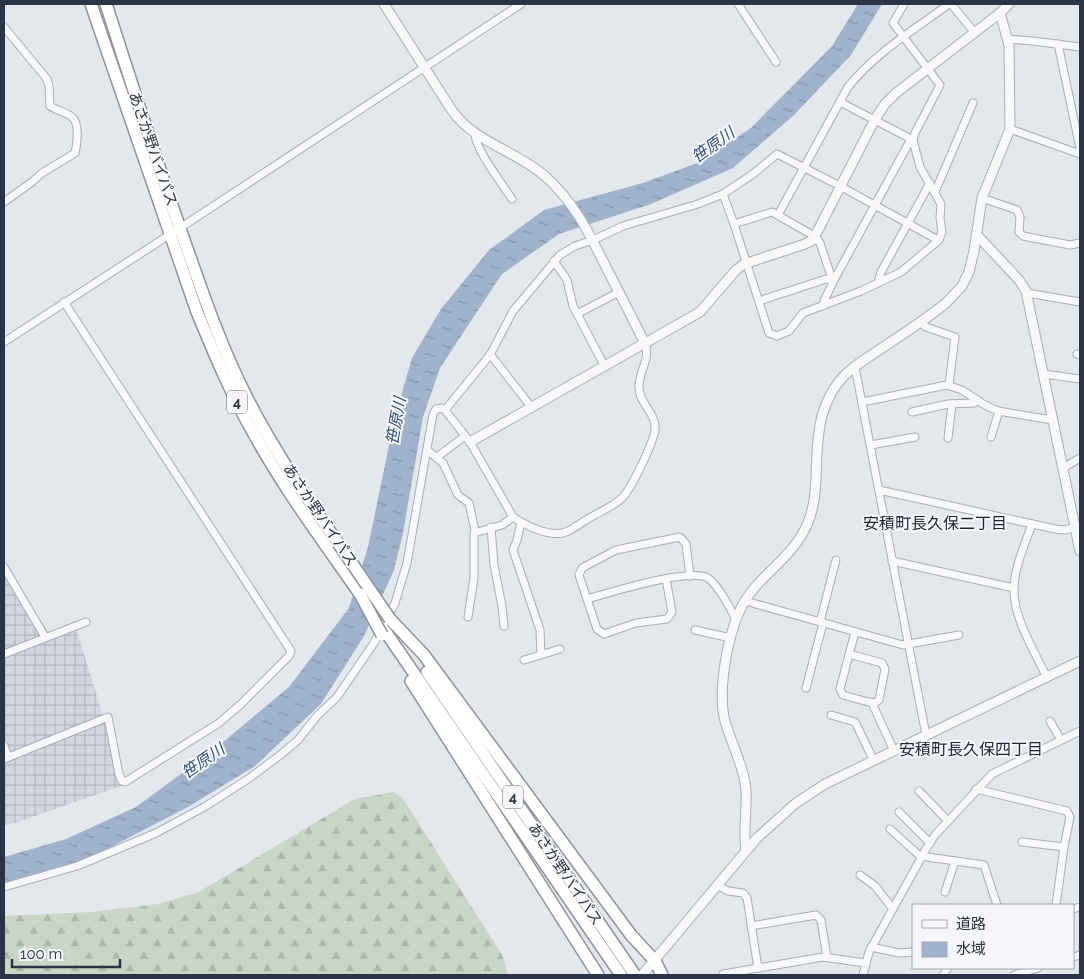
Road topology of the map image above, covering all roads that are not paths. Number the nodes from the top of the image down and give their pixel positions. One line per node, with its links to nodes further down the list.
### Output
1 (91, 4): 40 (highway, あさか野バイパス / 4)
2 (106, 4): 40 (highway, あさか野バイパス / 4)
3 (384, 4): 17 (street)
4 (521, 4): 17 (street)
5 (738, 4): 16 (street)
6 (904, 4): 12 (street)
7 (950, 4): 11 (street); 12 (street)
8 (1009, 4): 9 (street)
9 (1000, 13): 11 (street); 13 (street)
10 (4, 27): 35 (street)
11 (975, 33): 18 (street)
12 (904, 37): 18 (street); 19 (street)
13 (1008, 39): 14 (street); 23 (street)
14 (1058, 44): 15 (street); 21 (street)
15 (1080, 47)
16 (776, 62)
17 (424, 66): 24 (street); 40 (street)
18 (928, 69): 22 (street); 25 (street)
19 (840, 102): 22 (street); 28 (street)
20 (973, 103): 31 (street)
21 (1077, 117): 26 (street)
22 (874, 121): 25 (street); 30 (street)
23 (1010, 129): 27 (street); 33 (street)
24 (475, 134): 34 (street); 43 (street)
25 (912, 140): 29 (street); 36 (street)
26 (1080, 148)
27 (1080, 154)
28 (804, 168): 30 (street); 32 (street); 37 (street)
29 (930, 183): 31 (street); 39 (street)
30 (840, 186): 36 (street); 42 (street)
31 (935, 192): 44 (street)
32 (723, 194): 38 (street); 43 (street)
33 (982, 198): 41 (street); 45 (street)
34 (512, 200)
35 (4, 202)
36 (875, 206): 39 (street); 48 (street)
37 (778, 215): 38 (street); 42 (street)
38 (734, 224): 47 (street)
39 (907, 224): 44 (street); 49 (street)
40 (175, 231): 53 (street); 100 (highway, あさか野バイパス / 4, bridge); 107 (highway, あさか野バイパス / 4, bridge)
41 (976, 234): 51 (street); 57 (street)
42 (814, 235): 47 (street); 48 (street)
43 (593, 240): 46 (street); 50 (street)
44 (938, 240): 49 (street)
45 (1080, 243)
46 (554, 261): 56 (street); 60 (street)
47 (746, 263): 52 (street); 59 (street)
48 (833, 279): 52 (street); 55 (street)
49 (878, 283): 55 (street)
50 (619, 292): 56 (street); 59 (street)
51 (1027, 294): 54 (street); 63 (street)
52 (759, 301): 55 (street)
53 (64, 302): 58 (street); 128 (street)
54 (1080, 302)
55 (823, 306)
56 (577, 314): 61 (street)
57 (920, 322): 62 (street); 65 (street)
58 (4, 342)
59 (645, 344): 61 (street); 85 (street)
60 (490, 354): 69 (street); 70 (street)
61 (604, 367): 69 (street)
62 (855, 367): 67 (street); 98 (street)
63 (1044, 374): 64 (street); 73 (street)
64 (1080, 379)
65 (949, 385): 66 (street); 67 (street)
66 (978, 400): 68 (street); 71 (street)
67 (862, 402): 78 (street)
68 (952, 404): 72 (street); 76 (street)
69 (532, 408): 77 (street)
70 (445, 410): 77 (street); 79 (street)
71 (999, 411): 73 (street); 75 (street)
72 (912, 412)
73 (1053, 420): 82 (street)
74 (915, 437): 78 (street)
75 (991, 437)
76 (948, 438)
77 (467, 439): 80 (street); 84 (street)
78 (871, 445): 83 (street)
79 (427, 450): 80 (street); 143 (street)
80 (437, 457): 89 (street)
81 (1080, 458): 82 (street)
82 (1063, 468): 88 (street)
83 (879, 490): 86 (street); 92 (street)
84 (513, 517): 85 (street); 87 (street)
85 (521, 522): 115 (street)
86 (1032, 524): 88 (street); 96 (street)
87 (491, 527): 89 (street); 104 (street)
88 (1078, 527): 90 (street)
89 (475, 531): 99 (street)
90 (1080, 551)
91 (836, 560): 103 (street)
92 (892, 561): 96 (street); 111 (street)
93 (4, 567): 109 (street)
94 (690, 576): 95 (street); 97 (street); 101 (street)
95 (666, 579): 97 (street); 97 (street)
96 (1014, 588): 118 (street)
97 (587, 599)
98 (745, 602): 101 (street); 103 (street)
99 (468, 617)
100 (390, 619): 152 (highway); 157 (highway, あさか野バイパス / 4)
101 (736, 620): 110 (street)
102 (86, 622): 109 (street)
103 (821, 623): 106 (street); 119 (street)
104 (504, 626)
105 (695, 630): 110 (street)
106 (855, 632): 111 (street); 114 (street)
107 (383, 633): 158 (highway); 159 (highway, あさか野バイパス / 4)
108 (959, 635): 111 (street)
109 (45, 637): 113 (street)
110 (730, 638): 138 (street)
111 (910, 645): 124 (street)
112 (560, 649): 115 (street)
113 (4, 654)
114 (849, 654): 120 (street); 120 (street)
115 (541, 655): 116 (street)
116 (524, 660)
117 (1080, 661): 118 (street)
118 (1047, 678): 124 (street)
119 (806, 688)
120 (870, 702): 127 (street)
121 (831, 715): 129 (street)
122 (1050, 721): 125 (street)
123 (1080, 731): 125 (street)
124 (926, 735): 127 (street)
125 (1061, 740): 130 (street)
126 (4, 746): 128 (street)
127 (894, 751): 129 (street)
128 (6, 758)
129 (874, 761): 138 (street)
130 (976, 789): 133 (street); 137 (street)
131 (919, 791): 133 (street)
132 (899, 812): 136 (street)
133 (948, 821): 136 (street)
134 (890, 829): 139 (street)
135 (1022, 842): 137 (street)
136 (930, 843): 139 (street)
137 (1064, 847): 146 (street)
138 (746, 850): 142 (street)
139 (921, 857): 140 (street); 147 (street)
140 (955, 861): 144 (street); 145 (street)
141 (860, 875): 147 (street)
142 (717, 885): 148 (street); 152 (street)
143 (4, 887)
144 (945, 892)
145 (997, 904)
146 (1056, 904)
147 (893, 909): 149 (street)
148 (752, 926): 151 (street); 154 (street)
149 (871, 947): 150 (street); 153 (street)
150 (912, 952)
151 (827, 957): 153 (street); 154 (street)
152 (655, 961): 157 (street); 160 (highway)
153 (865, 963): 162 (street)
154 (758, 968): 161 (street)
155 (1034, 969): 156 (street)
156 (1017, 973)
157 (640, 974)
158 (598, 975)
159 (621, 975)
160 (662, 975)
161 (724, 975)
162 (863, 975)

